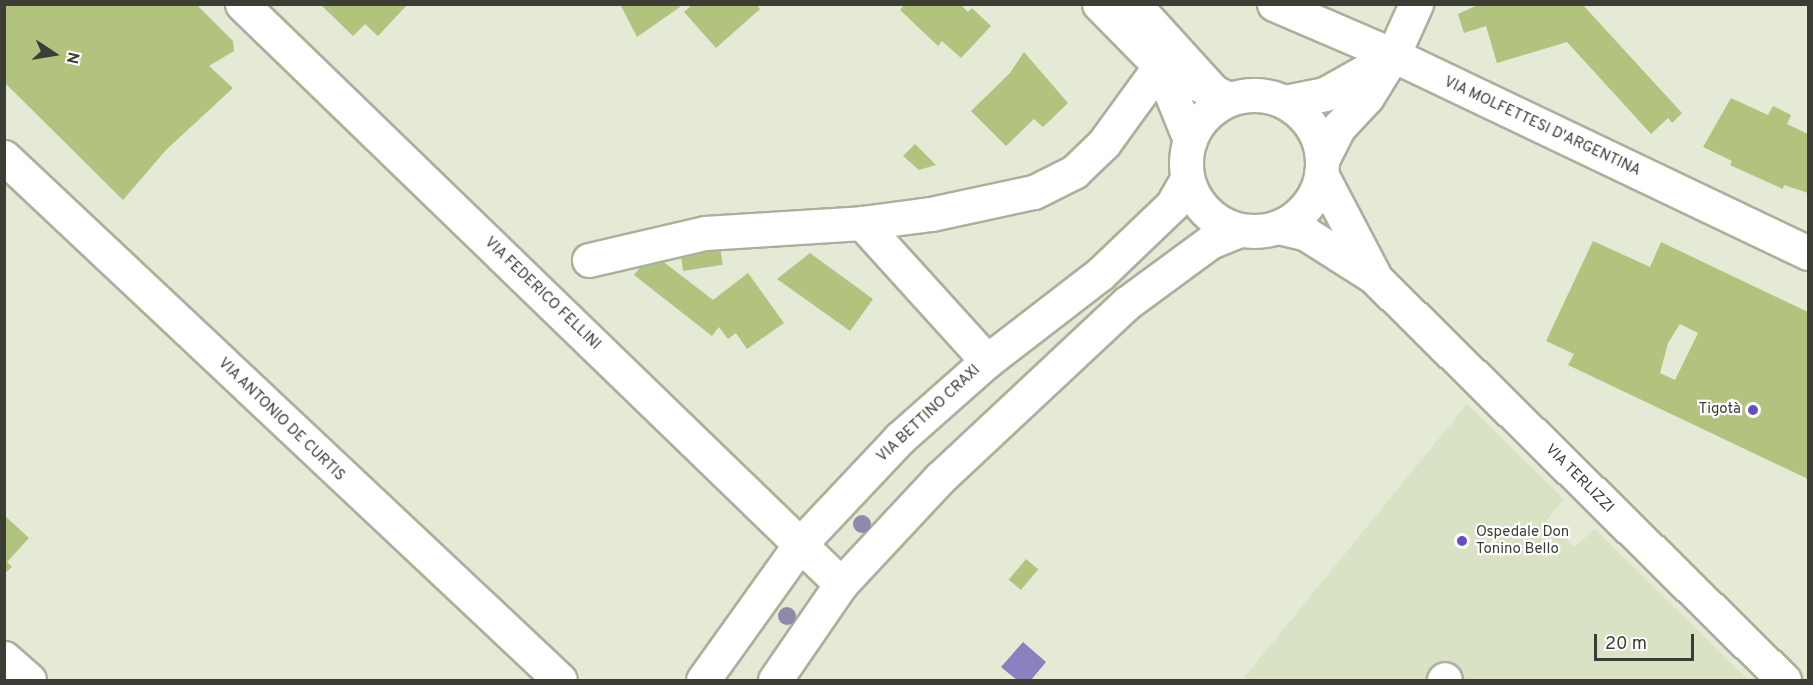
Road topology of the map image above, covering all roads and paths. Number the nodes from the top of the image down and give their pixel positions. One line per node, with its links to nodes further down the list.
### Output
1 (242, 4): 21 (street, VIA FEDERICO FELLINI)
2 (1099, 4): 7 (street)
3 (1134, 4): 8 (street)
4 (1274, 4): 6 (street, VIA MOLFETTESI D'ARGENTINA)
5 (1416, 4): 6 (street)
6 (1393, 55): 9 (street); 12 (street); 17 (street, VIA MOLFETTESI D'ARGENTINA)
7 (1160, 66): 8 (street); 10 (street); 14 (street)
8 (1221, 95): 9 (street); 10 (street)
9 (1286, 102): 12 (street)
10 (1190, 140): 13 (street)
11 (4, 156): 23 (street, VIA ANTONIO DE CURTIS)
12 (1322, 166): 15 (street); 19 (street, VIA TERLIZZI)
13 (1187, 179): 16 (street); 20 (street, VIA BETTINO CRAXI)
14 (862, 223): 18 (street); 20 (street)
15 (1278, 226): 16 (street); 19 (street, VIA TERLIZZI)
16 (1240, 230): 22 (street)
17 (1809, 253)
18 (589, 260)
19 (1374, 277): 26 (street, VIA TERLIZZI)
20 (987, 361): 21 (street, VIA BETTINO CRAXI)
21 (801, 543): 22 (street, VIA FEDERICO FELLINI); 24 (street, VIA BETTINO CRAXI)
22 (841, 585): 25 (street)
23 (560, 681)
24 (703, 681)
25 (775, 681)
26 (1784, 681)

